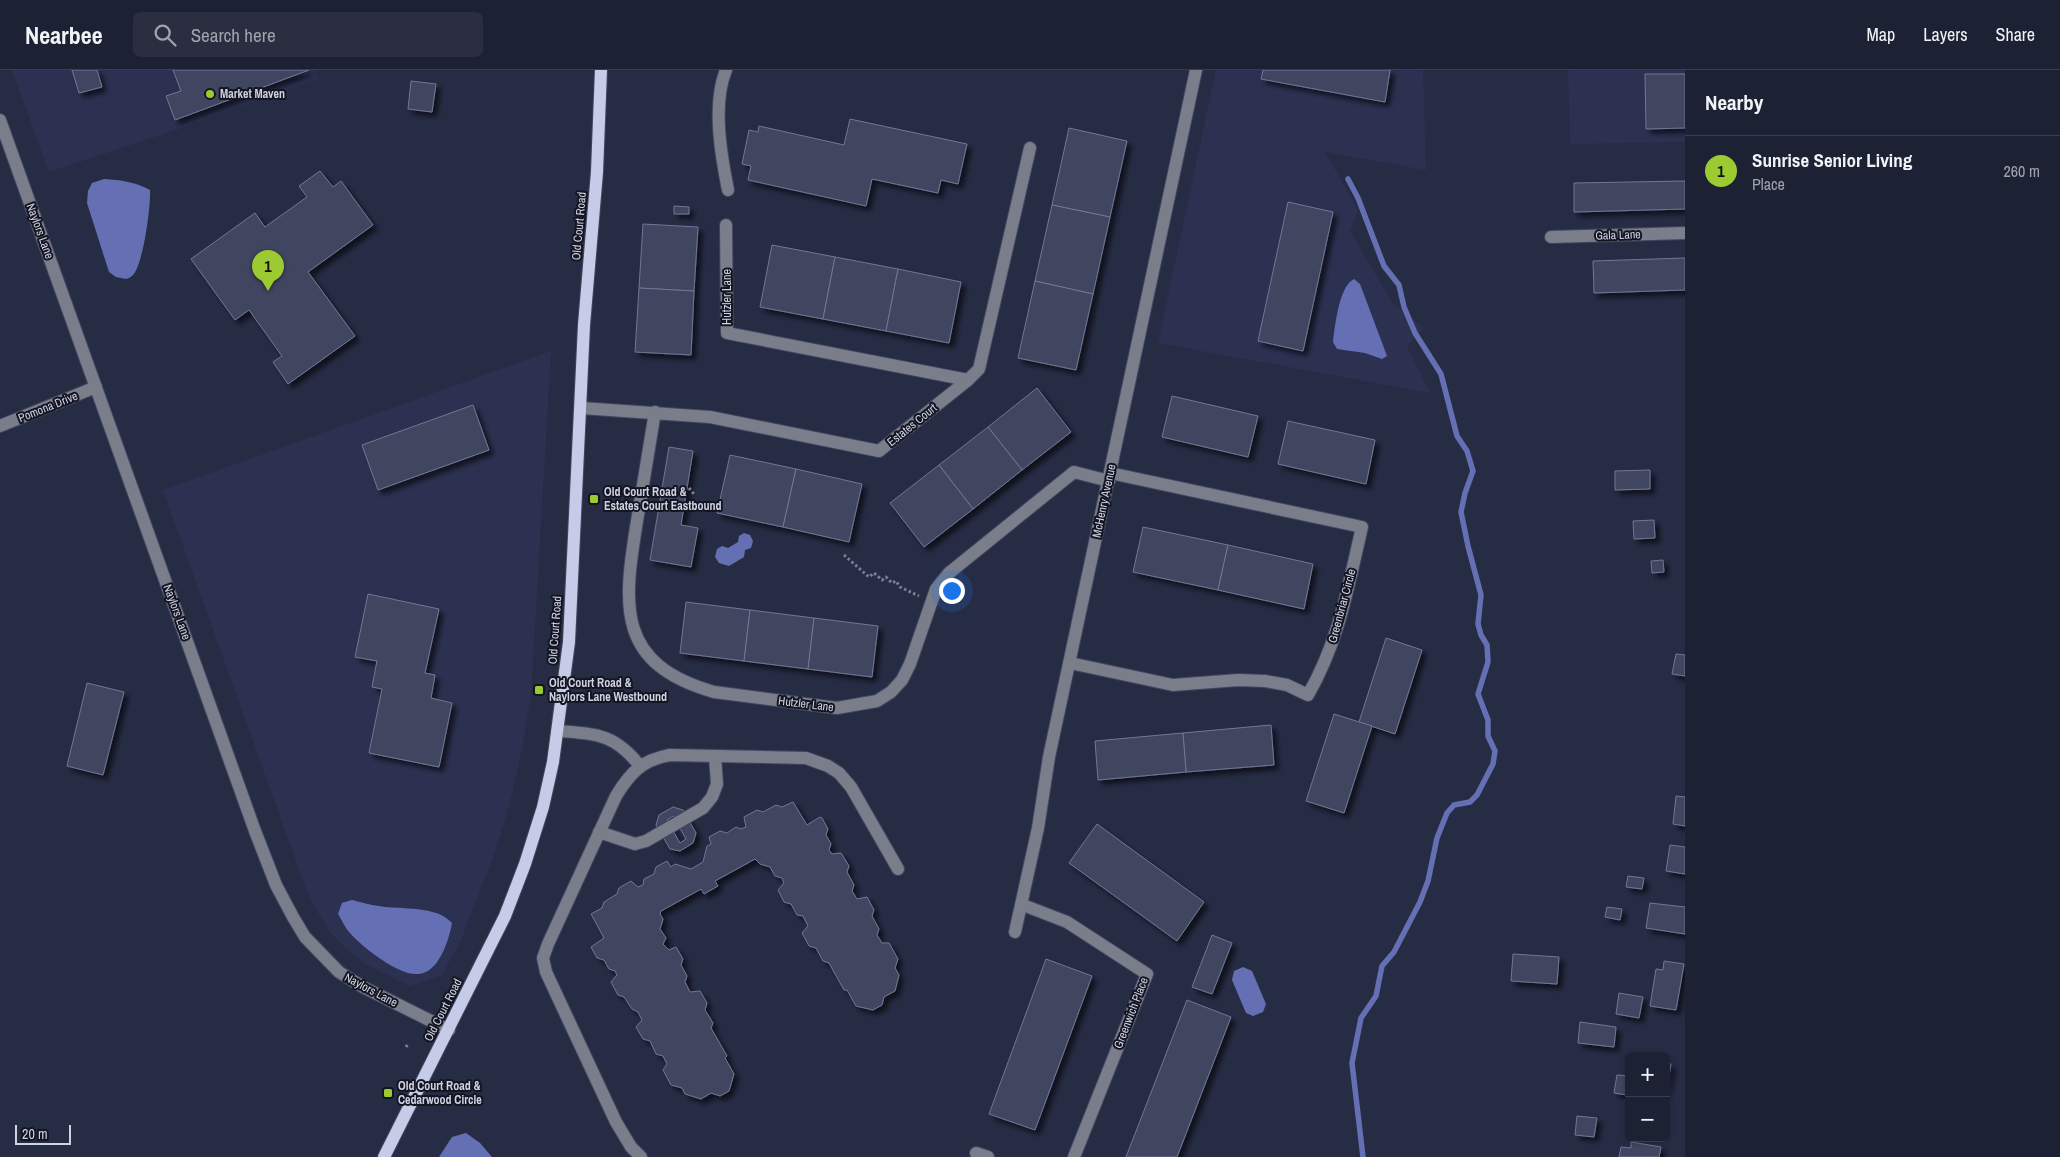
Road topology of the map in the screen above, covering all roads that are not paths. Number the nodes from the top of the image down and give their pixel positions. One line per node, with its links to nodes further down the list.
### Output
1 (602, 70): 12 (main road, Old Court Road)
2 (726, 70): 6 (street)
3 (1196, 70): 15 (street, McHenry Avenue)
4 (0, 120): 11 (street, Naylors Lane)
5 (1030, 148): 10 (street, Estates Court)
6 (728, 190)
7 (726, 225): 10 (street, Hutzler Lane)
8 (1685, 233): 9 (street, Gala Lane)
9 (1551, 237)
10 (968, 380): 13 (street, Estates Court)
11 (96, 387): 14 (street, Pomona Drive); 24 (street, Naylors Lane)
12 (581, 408): 13 (street, Estates Court); 17 (main road, Old Court Road)
13 (654, 412): 15 (street, Hutzler Lane)
14 (0, 426)
15 (1110, 477): 16 (street, McHenry Avenue); 16 (street, Greenbriar Circle)
16 (1070, 663): 22 (street, McHenry Avenue)
17 (558, 730): 19 (street); 24 (main road, Old Court Road)
18 (715, 756): 19 (street); 20 (street); 21 (street)
19 (640, 766): 20 (street)
20 (599, 832): 26 (street)
21 (898, 868)
22 (1023, 905): 23 (street, McHenry Avenue); 27 (street, Greenwich Place)
23 (1015, 932)
24 (449, 1030): 25 (main road, Old Court Road)
25 (384, 1157)
26 (641, 1157)
27 (1074, 1157)

